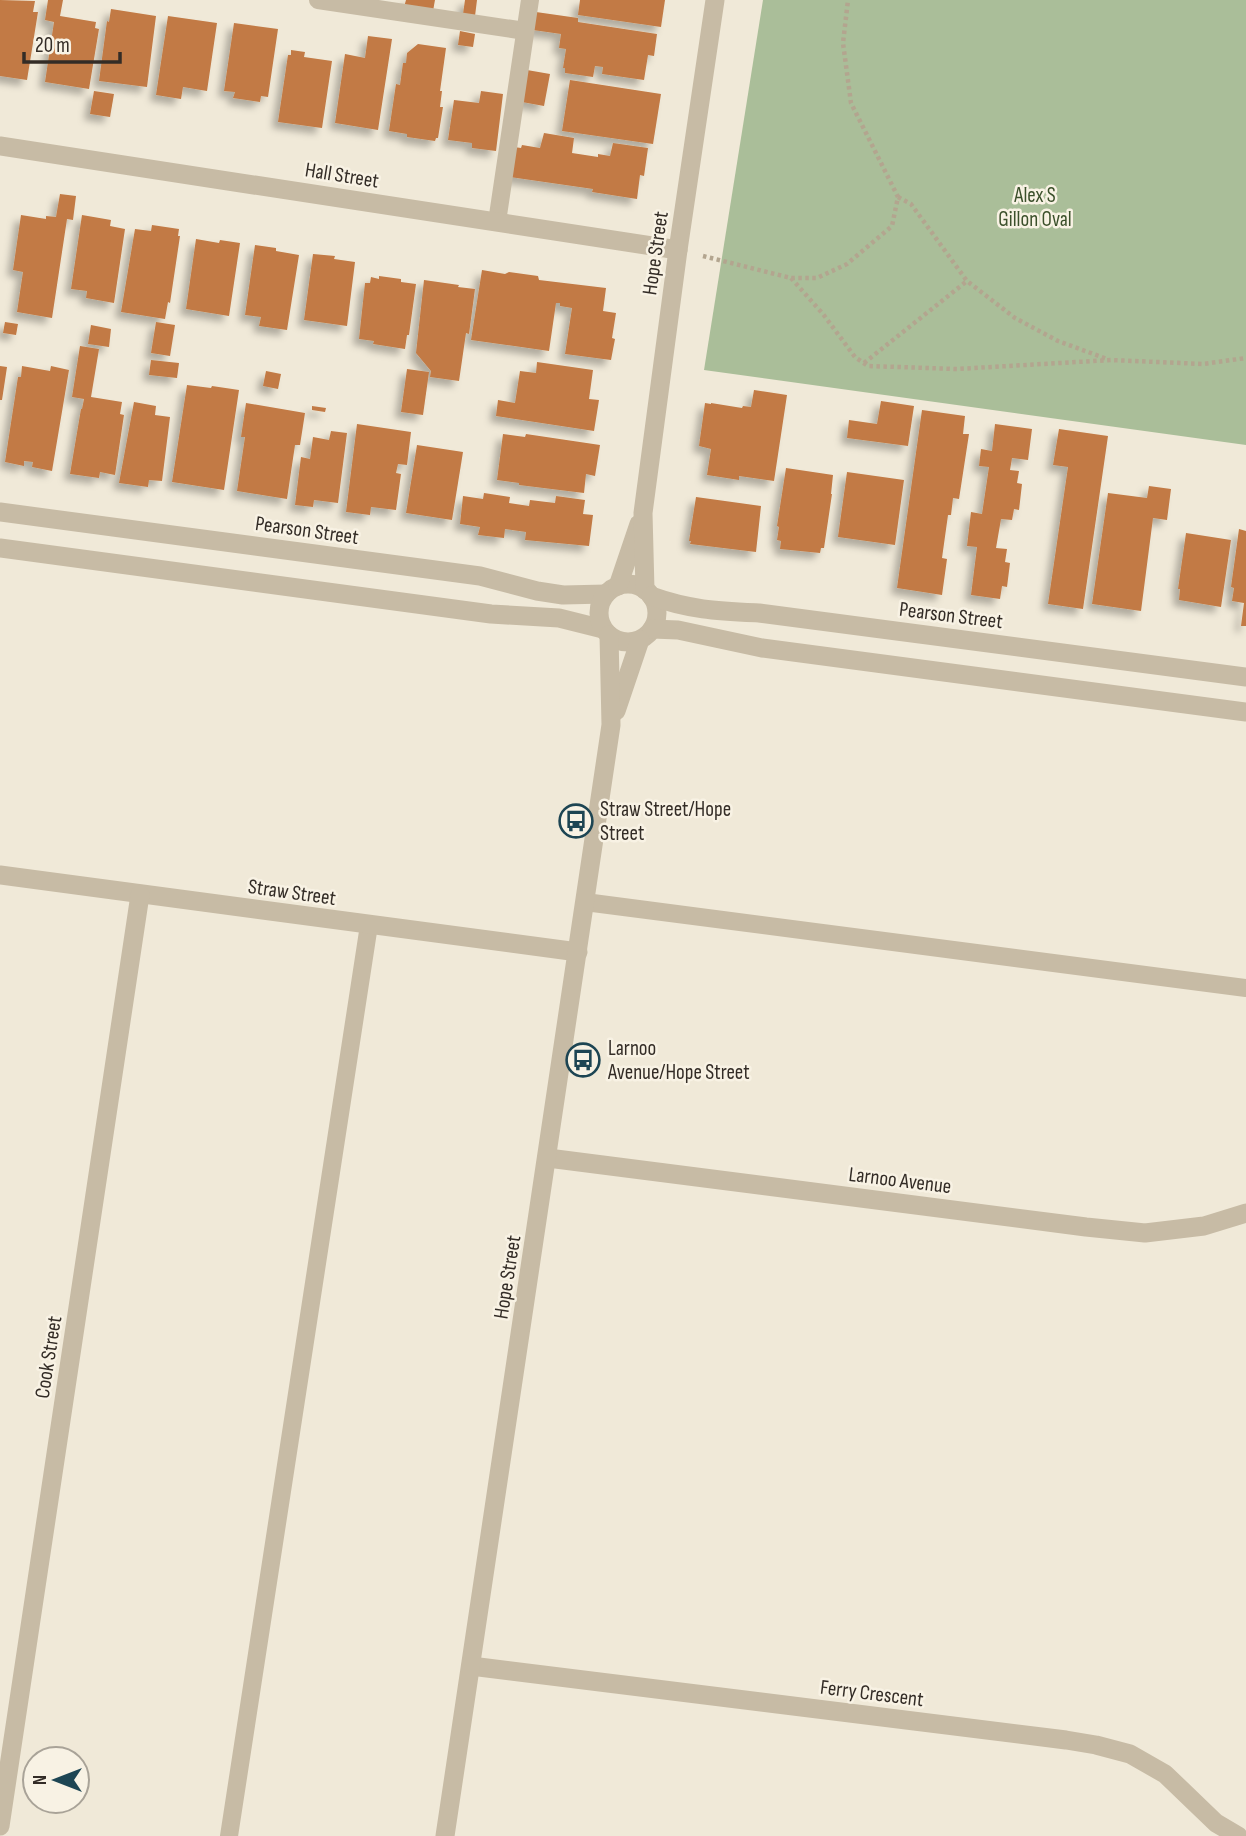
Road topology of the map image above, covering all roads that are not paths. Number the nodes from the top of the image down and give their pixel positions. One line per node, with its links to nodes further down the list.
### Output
1 (318, 0): 4 (lane)
2 (530, 0): 4 (lane)
3 (715, 0): 7 (street, Hope Street)
4 (525, 32): 6 (lane)
5 (0, 146): 6 (street, Hall Street)
6 (497, 222): 7 (street, Hall Street)
7 (678, 250): 9 (street, Hope Street)
8 (0, 512): 11 (street, Pearson Street)
9 (643, 513): 11 (street, Hope Street); 12 (street, Hope Street)
10 (0, 548): 13 (street)
11 (612, 590): 12 (street); 13 (street)
12 (648, 593): 14 (street); 15 (street, Pearson Street)
13 (606, 632): 14 (street); 17 (street, Hope Street)
14 (646, 635): 16 (street); 17 (street, Hope Street)
15 (1246, 677)
16 (1246, 712)
17 (611, 725): 20 (street, Hope Street)
18 (0, 875): 19 (street, Straw Street)
19 (140, 895): 21 (street, Straw Street); 27 (street, Cook Street)
20 (585, 902): 22 (street, Hope Street); 23 (lane)
21 (369, 925): 22 (street, Straw Street); 28 (lane)
22 (578, 952): 24 (street, Hope Street)
23 (1246, 988)
24 (548, 1158): 25 (street, Larnoo Avenue); 26 (street, Hope Street)
25 (1246, 1213)
26 (471, 1666): 29 (street, Hope Street); 30 (street, Ferry Crescent)
27 (0, 1826)
28 (229, 1836)
29 (445, 1836)
30 (1238, 1836)

